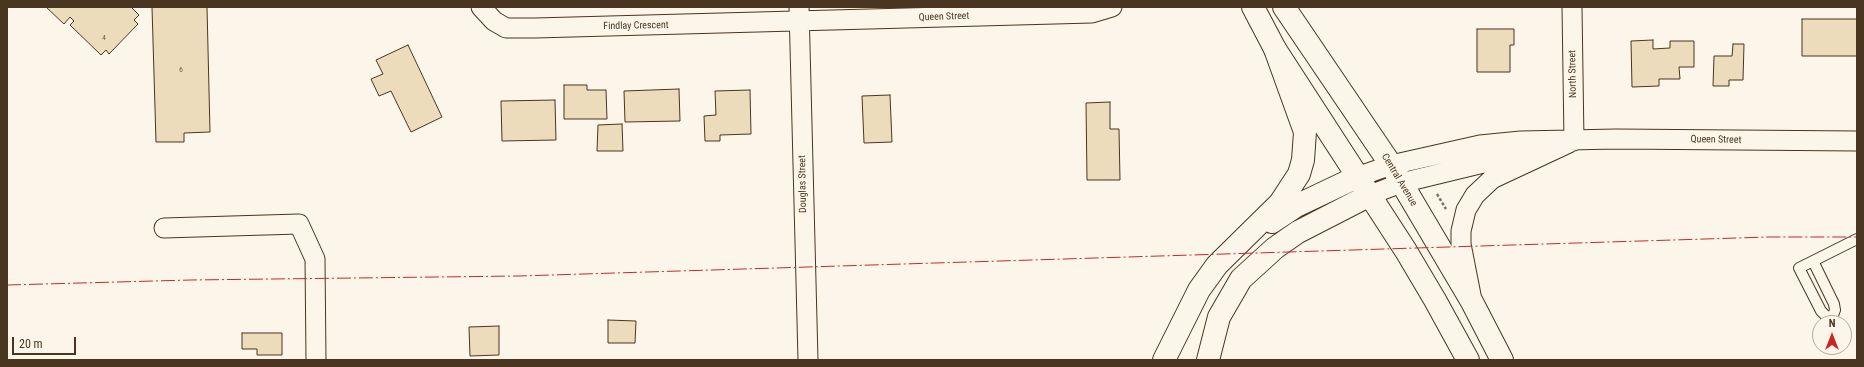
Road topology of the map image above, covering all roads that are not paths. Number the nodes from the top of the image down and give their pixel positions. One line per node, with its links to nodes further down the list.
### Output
1 (481, 7): 6 (street, Findlay Crescent)
2 (1112, 7): 6 (street, Queen Street)
3 (1253, 7): 7 (main road)
4 (1284, 7): 10 (main road, Central Avenue)
5 (1572, 7): 8 (street, North Street)
6 (799, 14): 19 (street, Douglas Street)
7 (1275, 48): 11 (main road); 15 (main road)
8 (1574, 141): 9 (street, Queen Street); 10 (street, Queen Street); 17 (street)
9 (1857, 141)
10 (1396, 174): 11 (street, Queen Street); 12 (street, Queen Street); 17 (main road, Central Avenue)
11 (1357, 177): 12 (main road); 15 (main road)
12 (1370, 195): 21 (main road); 22 (main road)
13 (164, 228): 18 (street)
14 (1857, 239): 16 (lane)
15 (1239, 243): 20 (main road)
16 (1813, 261): 16 (lane)
17 (1472, 302): 23 (main road, Central Avenue)
18 (316, 360)
19 (808, 360)
20 (1164, 360)
21 (1208, 360)
22 (1468, 360)
23 (1502, 360)

